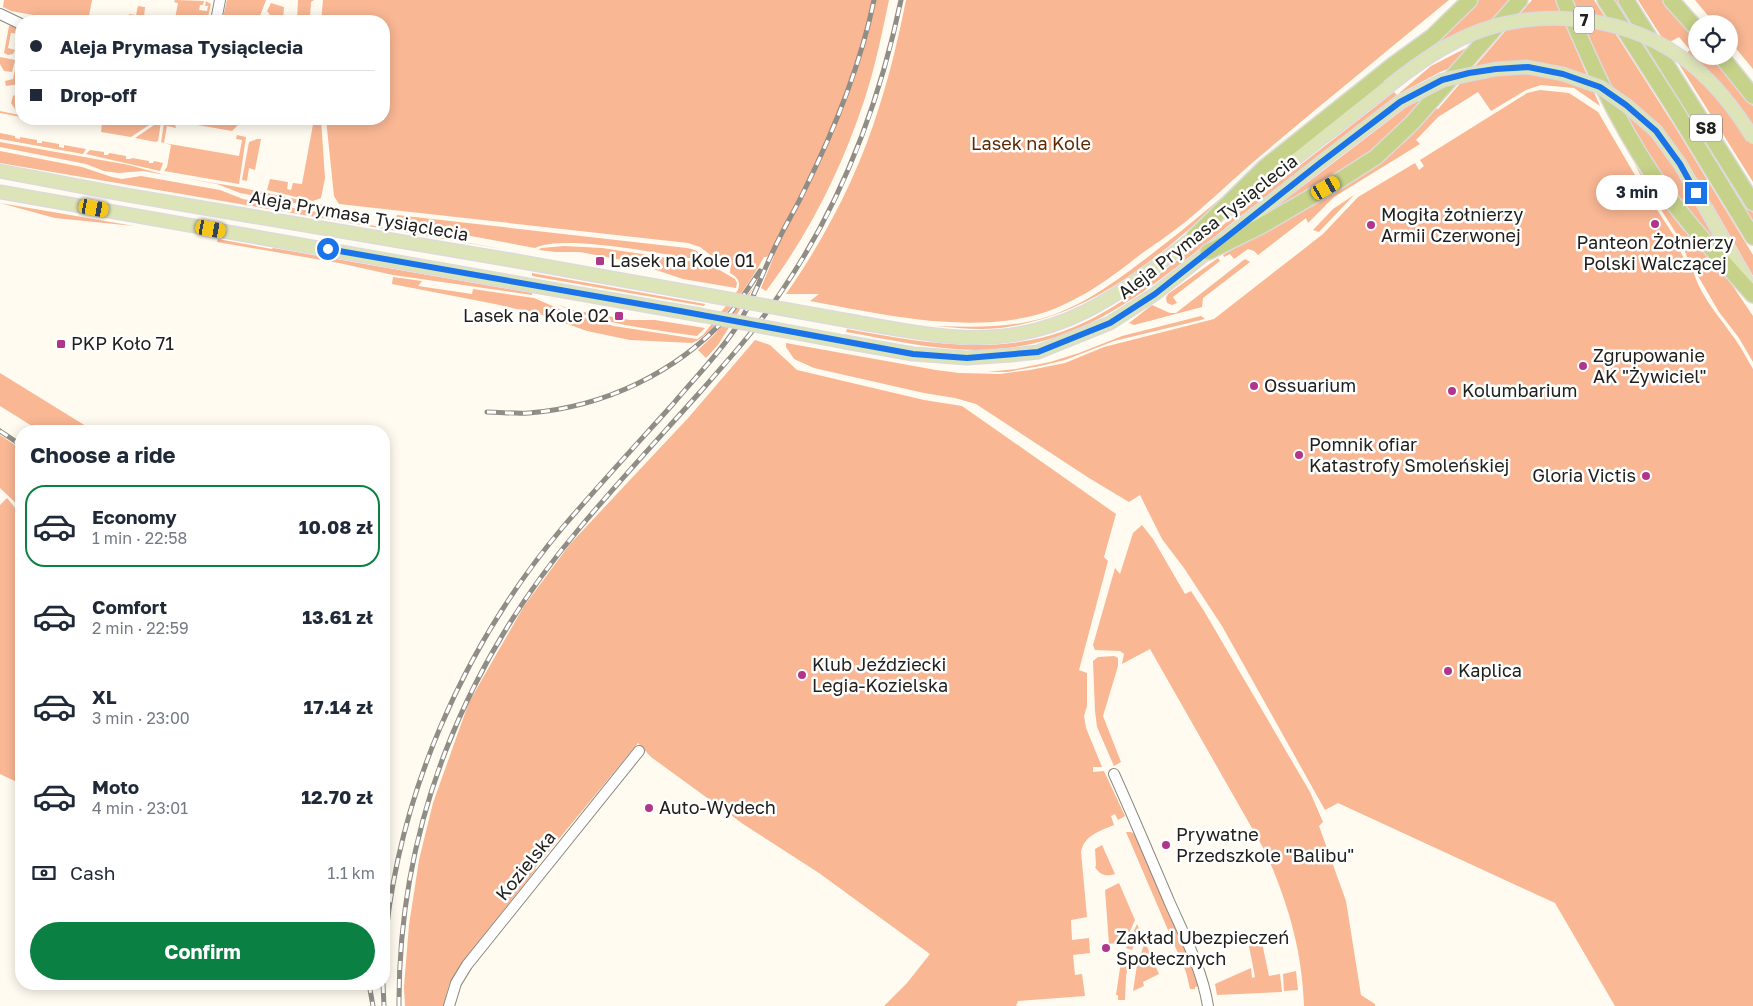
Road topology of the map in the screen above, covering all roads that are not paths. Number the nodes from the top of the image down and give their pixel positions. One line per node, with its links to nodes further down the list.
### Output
1 (220, 0): 9 (street)
2 (1470, 0): 18 (highway)
3 (1520, 0): 20 (highway)
4 (1564, 0): 21 (highway)
5 (1605, 0): 19 (highway, S8)
6 (1626, 0): 17 (highway, S8)
7 (1671, 0): 10 (highway)
8 (0, 14): 11 (street)
9 (217, 15)
10 (1688, 19)
11 (15, 21)
12 (1728, 65): 13 (highway)
13 (1753, 96)
14 (1753, 138): 18 (main road, Aleja Prymasa Tysiąclecia / 7, bridge)
15 (0, 171): 18 (main road, Aleja Prymasa Tysiąclecia / 7, bridge)
16 (0, 192): 20 (main road, Aleja Prymasa Tysiąclecia, bridge)
17 (1753, 203)
18 (1194, 237)
19 (1753, 237)
20 (1208, 252): 21 (main road, Aleja Prymasa Tysiąclecia, bridge)
21 (1753, 294)
22 (639, 751): 24 (street, Kozielska)
23 (1114, 774): 25 (street)
24 (449, 1006)
25 (1208, 1006)

